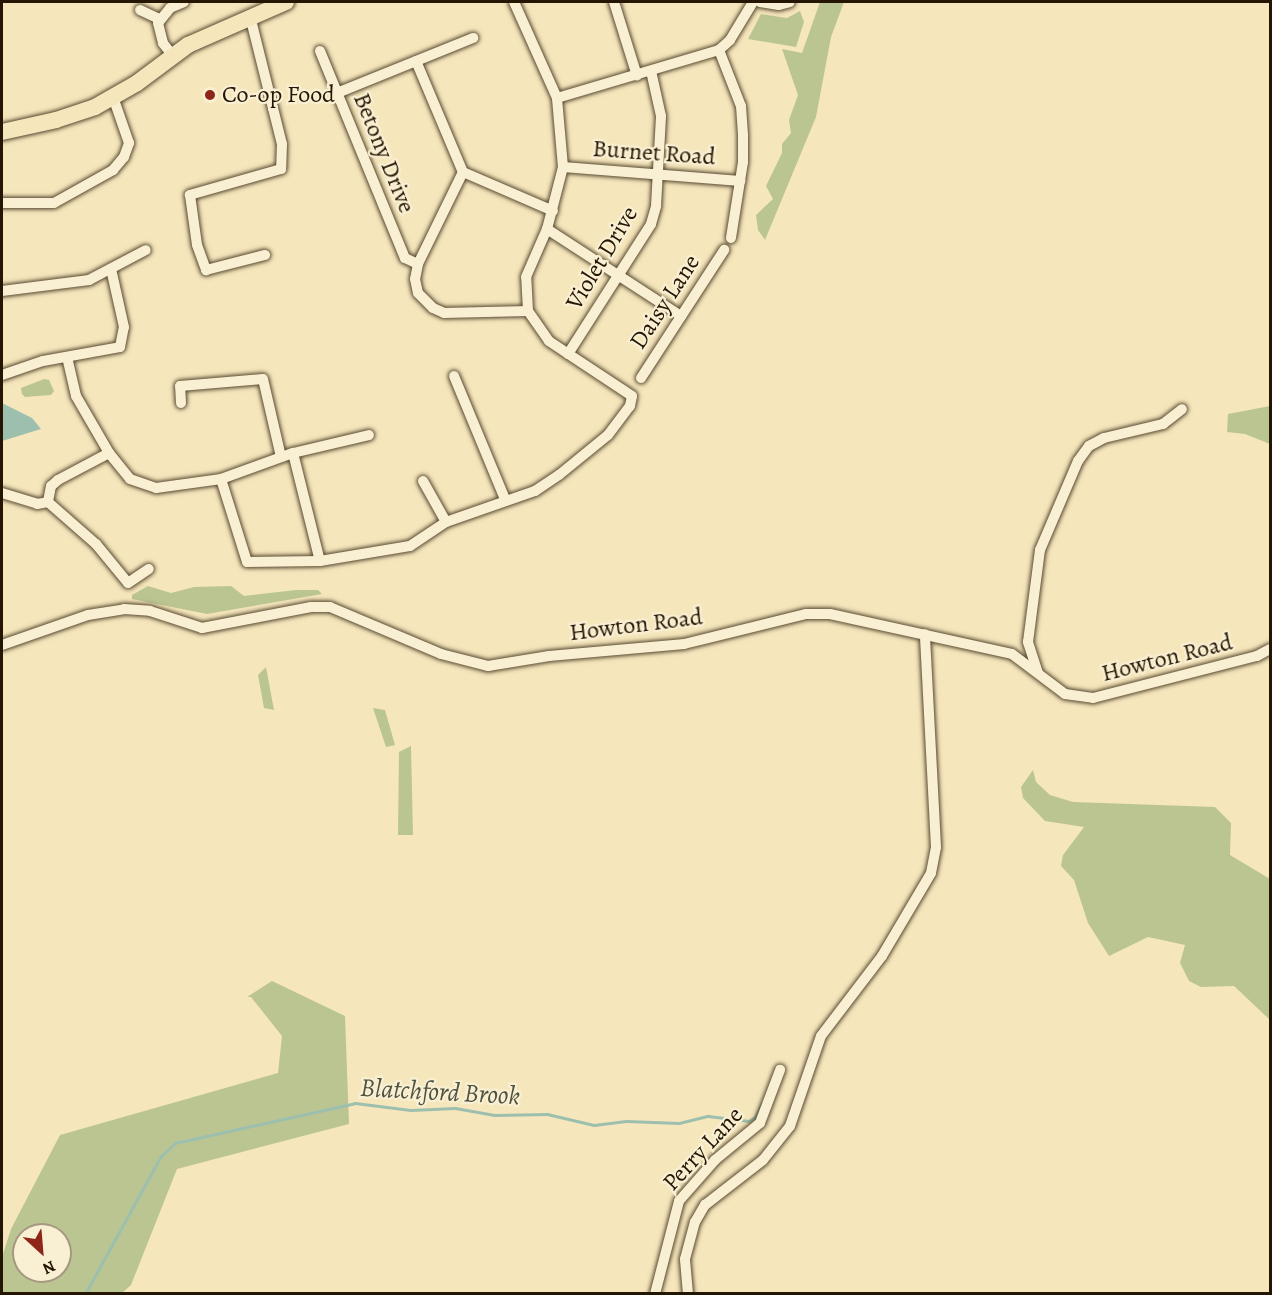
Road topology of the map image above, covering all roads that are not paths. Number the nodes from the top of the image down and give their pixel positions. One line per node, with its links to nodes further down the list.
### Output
1 (184, 2): 10 (street)
2 (285, 2): 9 (main road)
3 (514, 2): 20 (street)
4 (614, 2): 17 (street)
5 (753, 2): 12 (street)
6 (760, 2): 7 (street)
7 (790, 2)
8 (140, 10): 10 (street)
9 (250, 16): 14 (main road); 32 (street)
10 (159, 19): 14 (street)
11 (473, 38): 15 (street)
12 (719, 50): 16 (street); 25 (street)
13 (320, 51): 18 (street, Betony Drive)
14 (173, 56): 19 (main road)
15 (416, 61): 18 (street); 23 (street)
16 (651, 71): 17 (street); 24 (street, Violet Drive)
17 (637, 76): 20 (street)
18 (337, 93): 33 (street, Betony Drive)
19 (113, 98): 21 (main road); 26 (street)
20 (557, 98): 22 (street)
21 (2, 132)
22 (563, 167): 24 (street, Burnet Road); 27 (street)
23 (463, 172): 27 (street); 33 (street)
24 (660, 175): 25 (street, Burnet Road); 35 (street, Violet Drive)
25 (741, 181): 29 (street)
26 (2, 203)
27 (553, 211): 28 (street)
28 (547, 229): 35 (street); 37 (street)
29 (731, 238)
30 (146, 250): 34 (street)
31 (724, 250): 38 (street, Daisy Lane)
32 (265, 255)
33 (418, 264): 37 (street)
34 (111, 269): 36 (street); 40 (street)
35 (619, 274): 38 (street); 39 (street, Violet Drive)
36 (2, 291)
37 (528, 310): 39 (street)
38 (681, 316): 43 (street, Daisy Lane)
39 (568, 354): 53 (street)
40 (67, 357): 41 (street); 47 (street)
41 (2, 375)
42 (454, 376): 53 (street)
43 (641, 378)
44 (181, 403): 49 (street)
45 (1182, 409): 59 (street)
46 (369, 435): 48 (street)
47 (109, 453): 50 (street); 54 (street)
48 (293, 453): 49 (street); 56 (street)
49 (281, 457): 50 (street)
50 (221, 479): 56 (street)
51 (423, 481): 55 (street)
52 (2, 493): 54 (street)
53 (505, 498): 55 (street)
54 (48, 502): 57 (street)
55 (446, 522): 56 (street)
56 (320, 561)
57 (149, 568)
58 (925, 634): 60 (street, Howton Road); 62 (street, Howton Road); 66 (street)
59 (1028, 642): 62 (street); 63 (street)
60 (2, 645)
61 (1270, 649): 63 (street, Howton Road)
62 (1012, 654): 63 (street, Howton Road)
63 (1038, 673)
64 (780, 1070): 65 (street, Perry Lane)
65 (655, 1293)
66 (688, 1293)

